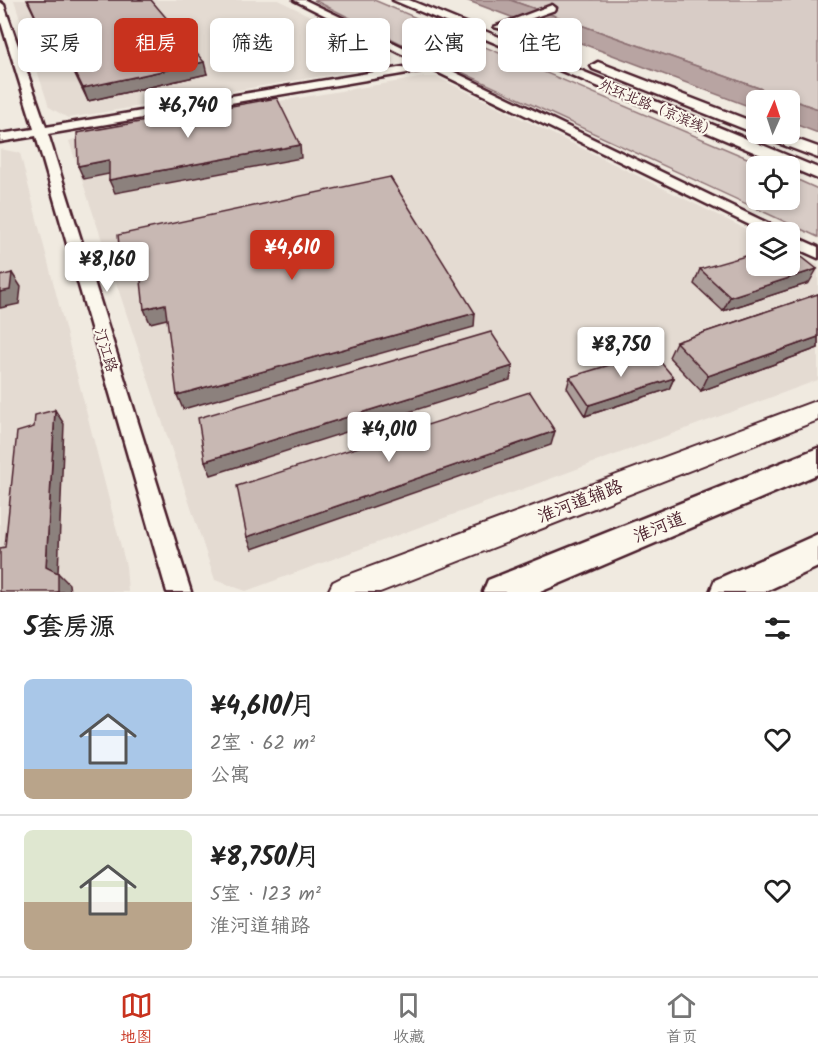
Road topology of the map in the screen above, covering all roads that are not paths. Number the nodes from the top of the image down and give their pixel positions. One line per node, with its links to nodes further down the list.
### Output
1 (298, 0): 8 (street)
2 (399, 0): 17 (highway, 外环北路（京滨线）)
3 (431, 0): 7 (highway)
4 (0, 5): 13 (street, 汀江路)
5 (548, 9): 6 (street)
6 (524, 18)
7 (498, 27)
8 (402, 52)
9 (585, 61): 12 (highway, 外环北路（京滨线）)
10 (402, 71): 13 (street)
11 (442, 72): 18 (street)
12 (746, 125)
13 (41, 131): 14 (street); 24 (street, 汀江路)
14 (0, 138)
15 (794, 144): 16 (highway)
16 (818, 153)
17 (818, 174)
18 (754, 222)
19 (800, 244): 20 (street)
20 (818, 253)
21 (818, 410): 25 (main road, 淮河道辅路)
22 (818, 461): 26 (highway, 淮河道)
23 (809, 555): 27 (highway); 28 (main road)
24 (179, 592)
25 (343, 592)
26 (500, 592)
27 (727, 592)
28 (768, 592)

